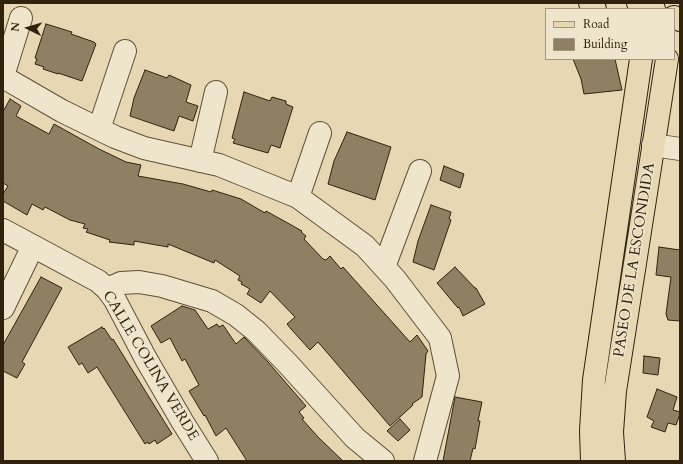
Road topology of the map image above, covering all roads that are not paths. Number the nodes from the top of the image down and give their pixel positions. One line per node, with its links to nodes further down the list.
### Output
1 (21, 18): 6 (street)
2 (125, 51): 11 (street)
3 (624, 60): 9 (main road)
4 (641, 60): 9 (main road, PASEO DE LA ESCONDIDA)
5 (667, 60): 10 (main road, PASEO DE LA ESCONDIDA)
6 (3, 76): 11 (street)
7 (680, 78): 10 (main road)
8 (216, 92): 15 (street)
9 (636, 92): 26 (main road, PASEO DE LA ESCONDIDA)
10 (662, 96): 13 (main road, PASEO DE LA ESCONDIDA)
11 (99, 129): 15 (street)
12 (320, 134): 17 (street)
13 (653, 145): 14 (street); 27 (main road, PASEO DE LA ESCONDIDA)
14 (680, 150)
15 (200, 161): 17 (street)
16 (420, 171): 20 (street)
17 (298, 197): 20 (street)
18 (3, 230): 19 (street, CALLE COLINA VERDE)
19 (33, 246): 21 (street, CALLE COLINA VERDE); 22 (street)
20 (384, 267): 25 (street)
21 (107, 289): 23 (street, CALLE COLINA VERDE); 24 (street)
22 (3, 308)
23 (208, 461)
24 (383, 461)
25 (425, 461)
26 (592, 461)
27 (614, 461)

